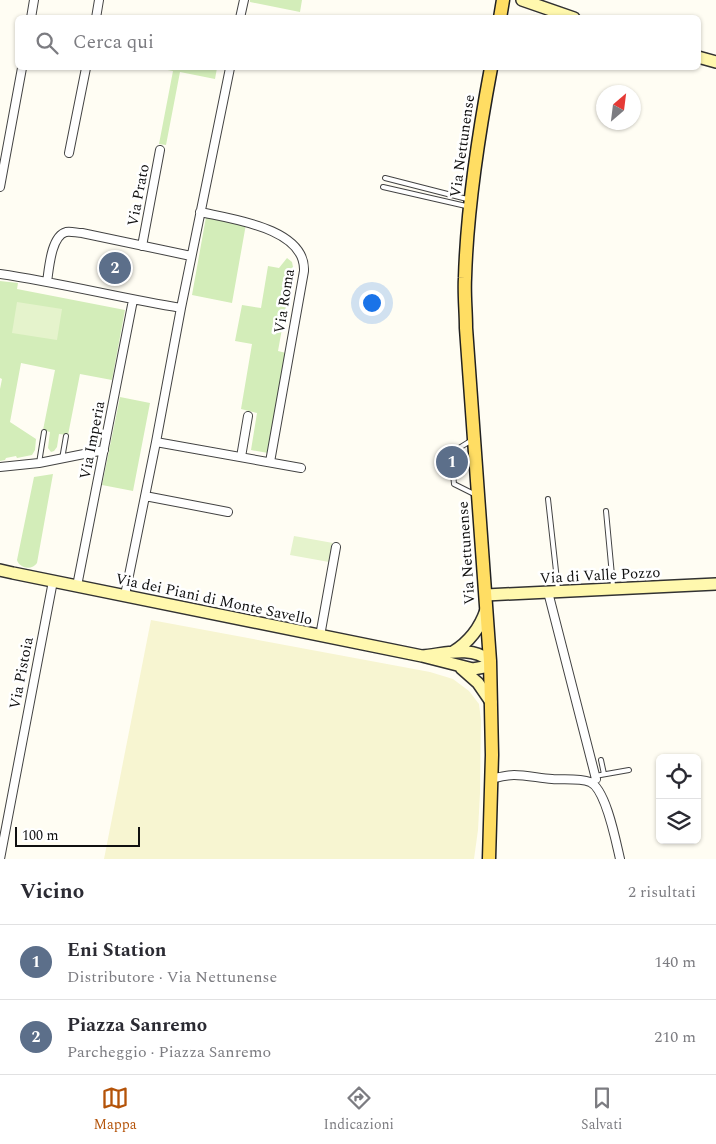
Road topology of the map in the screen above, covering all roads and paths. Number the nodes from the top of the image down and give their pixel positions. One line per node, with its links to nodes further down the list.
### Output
1 (34, 0): 6 (street)
2 (100, 0): 7 (street)
3 (244, 0): 8 (street)
4 (503, 0): 9 (main road)
5 (522, 0): 10 (street)
6 (32, 15)
7 (97, 15)
8 (241, 15)
9 (500, 15)
10 (565, 15)
11 (701, 58): 12 (street)
12 (716, 62)
13 (22, 70): 20 (street)
14 (86, 70): 18 (street)
15 (230, 70): 23 (street)
16 (491, 70): 22 (main road, Via Nettunense)
17 (160, 150): 24 (street, Via Prato)
18 (69, 153)
19 (385, 178): 22 (lane)
20 (0, 187)
21 (383, 187): 22 (lane)
22 (470, 203): 33 (main road, Via Nettunense)
23 (200, 212): 25 (street); 39 (street, Via Roma)
24 (142, 246): 25 (street); 27 (street)
25 (191, 256): 29 (street)
26 (0, 274): 27 (street)
27 (47, 282): 28 (street)
28 (134, 300): 29 (street); 35 (street, Via Imperia)
29 (180, 308): 34 (street)
30 (248, 416): 36 (street)
31 (44, 432): 38 (lane)
32 (66, 436): 37 (lane)
33 (474, 438): 43 (main road, Via Nettunense); 43 (lane)
34 (156, 442): 36 (street); 42 (street)
35 (104, 450): 37 (street); 51 (street, Via Imperia)
36 (241, 457): 39 (street)
37 (62, 459): 38 (street)
38 (38, 462): 40 (street)
39 (270, 462): 41 (street)
40 (0, 467)
41 (301, 468)
42 (145, 496): 46 (street); 54 (street)
43 (478, 496): 55 (main road, Via Nettunense)
44 (548, 499): 53 (lane)
45 (606, 511): 52 (lane)
46 (228, 512)
47 (336, 546): 56 (street)
48 (0, 570): 49 (street, Via dei Piani di Monte Savello)
49 (53, 581): 51 (street, Via dei Piani di Monte Savello); 67 (street, Via Pistoia)
50 (716, 584): 52 (street, Via di Valle Pozzo)
51 (77, 586): 54 (street, Via dei Piani di Monte Savello)
52 (613, 589): 53 (street, Via di Valle Pozzo)
53 (553, 592): 55 (street, Via di Valle Pozzo); 65 (street)
54 (125, 596): 56 (street, Via dei Piani di Monte Savello)
55 (486, 602): 57 (street); 59 (main road, Via Nettunense)
56 (320, 636): 58 (street, Via dei Piani di Monte Savello)
57 (453, 652): 58 (street); 59 (street)
58 (422, 656): 60 (street)
59 (490, 661): 60 (street); 61 (main road, Via Nettunense)
60 (457, 666): 61 (street)
61 (491, 702): 66 (main road, Via Nettunense)
62 (601, 760): 64 (lane)
63 (629, 770): 64 (lane)
64 (604, 774): 65 (lane)
65 (596, 777)
66 (491, 779): 68 (main road, Via Nettunense); 69 (street)
67 (0, 859)
68 (489, 859)
69 (620, 859)

